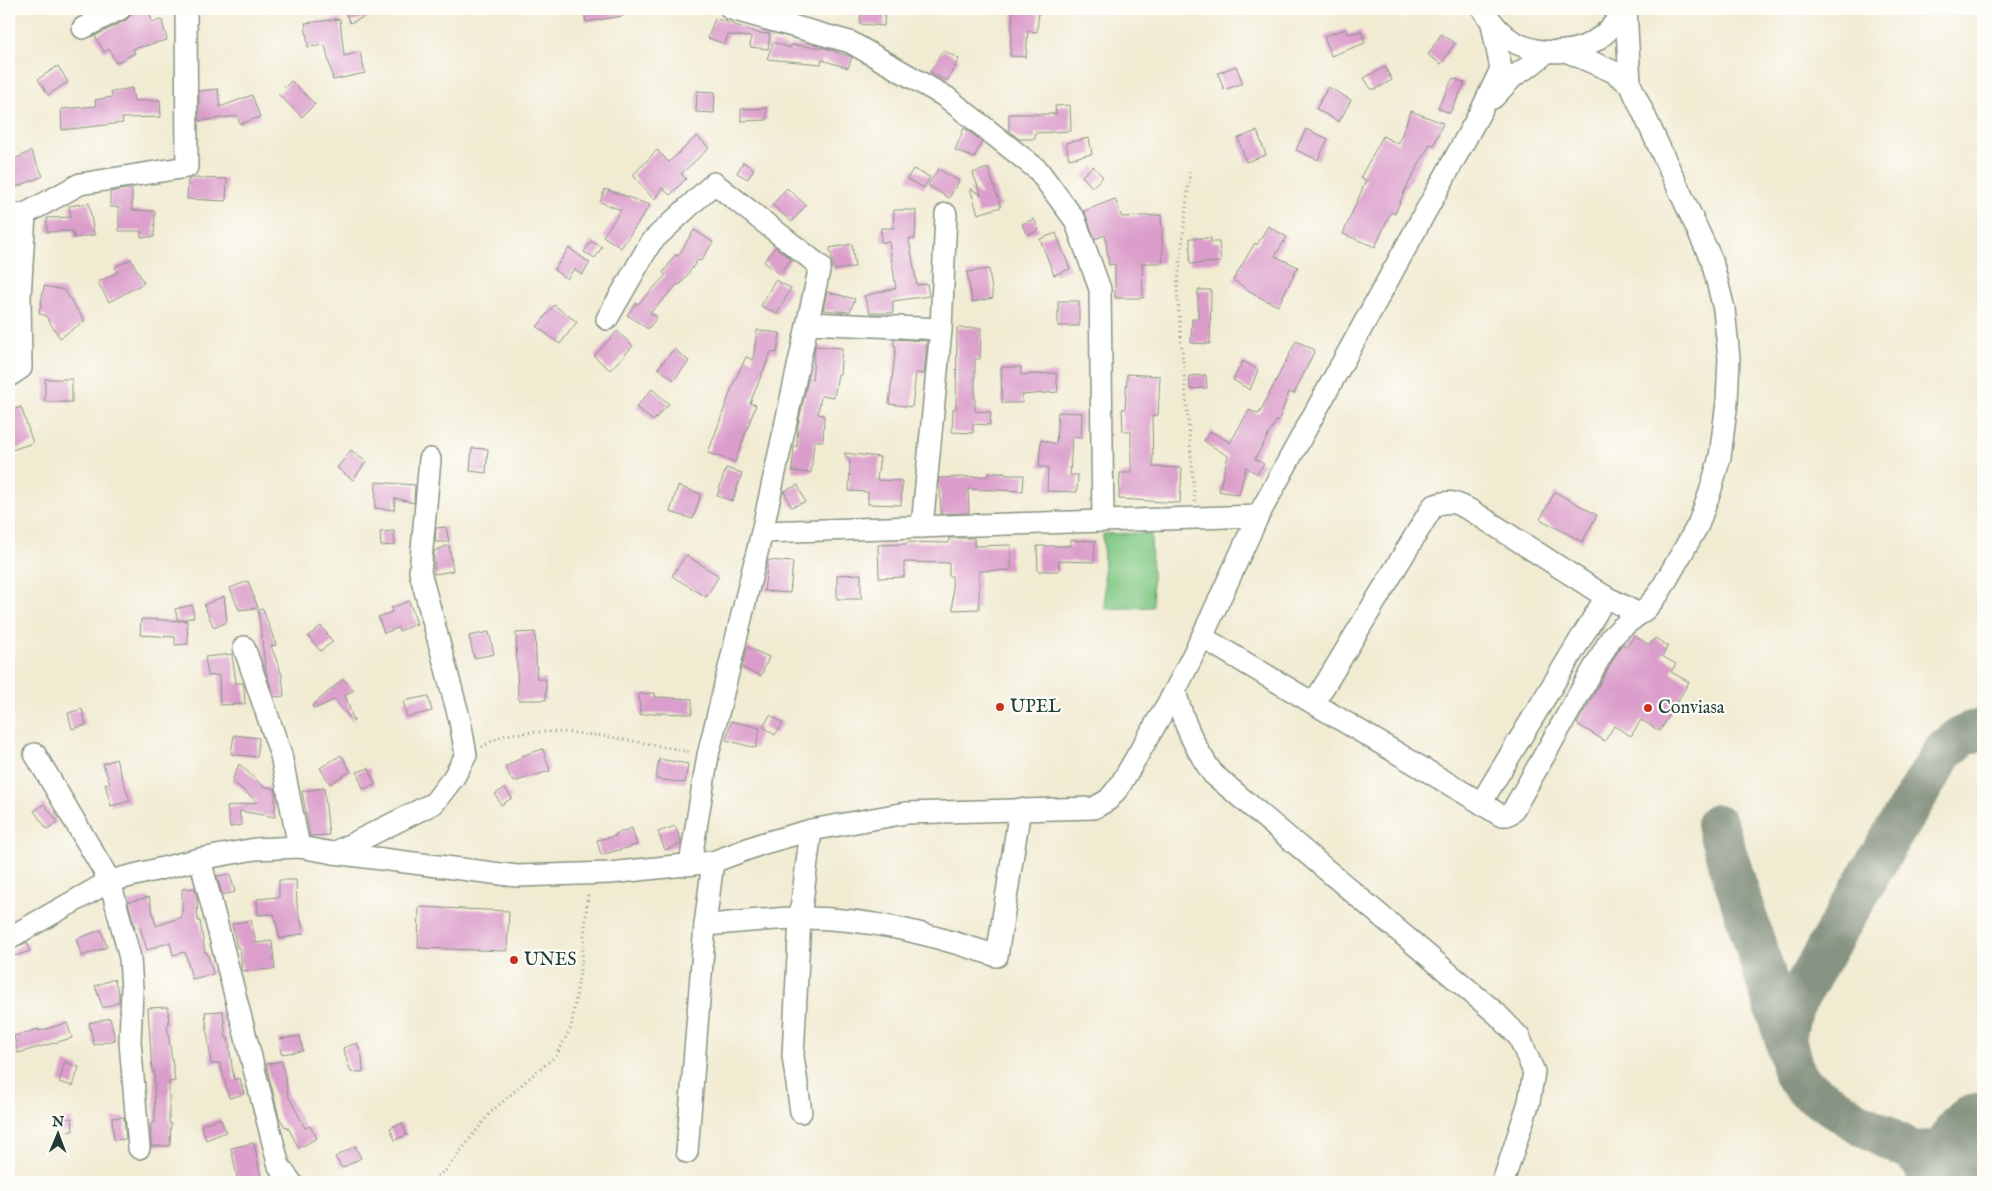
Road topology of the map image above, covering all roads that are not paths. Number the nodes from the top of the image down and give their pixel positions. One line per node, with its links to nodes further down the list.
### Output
1 (120, 9): 6 (street)
2 (186, 9): 10 (street)
3 (731, 9): 18 (street)
4 (1625, 9): 7 (street); 8 (street)
5 (1487, 16): 7 (street); 9 (street)
6 (83, 28)
7 (1557, 52): 8 (street); 9 (street)
8 (1630, 84): 22 (street)
9 (1482, 108): 17 (street)
10 (17, 214): 15 (street)
11 (946, 214): 14 (street)
12 (607, 318): 13 (street)
13 (808, 323): 14 (street); 20 (street)
14 (940, 329): 19 (street)
15 (9, 376)
16 (430, 459): 32 (street)
17 (1258, 516): 18 (street); 23 (street)
18 (1103, 521): 19 (street)
19 (922, 527): 20 (street)
20 (762, 532): 35 (street)
21 (1606, 597): 22 (street); 26 (street); 28 (street)
22 (1639, 614): 28 (street)
23 (1202, 637): 25 (street); 26 (street)
24 (244, 647): 31 (street)
25 (1175, 691): 29 (street); 44 (street)
26 (1314, 703): 28 (street)
27 (35, 754): 36 (street)
28 (1481, 803)
29 (1020, 809): 30 (street); 37 (street)
30 (811, 830): 34 (street); 37 (street)
31 (299, 847): 32 (street); 33 (street)
32 (334, 853): 35 (street)
33 (200, 859): 36 (street); 43 (street)
34 (713, 862): 35 (street); 38 (street)
35 (690, 864)
36 (110, 881): 39 (street); 41 (street)
37 (800, 918): 38 (street); 40 (street)
38 (705, 925): 42 (street)
39 (9, 938)
40 (801, 1112)
41 (139, 1148)
42 (687, 1152)
43 (291, 1182)
44 (1503, 1182)

